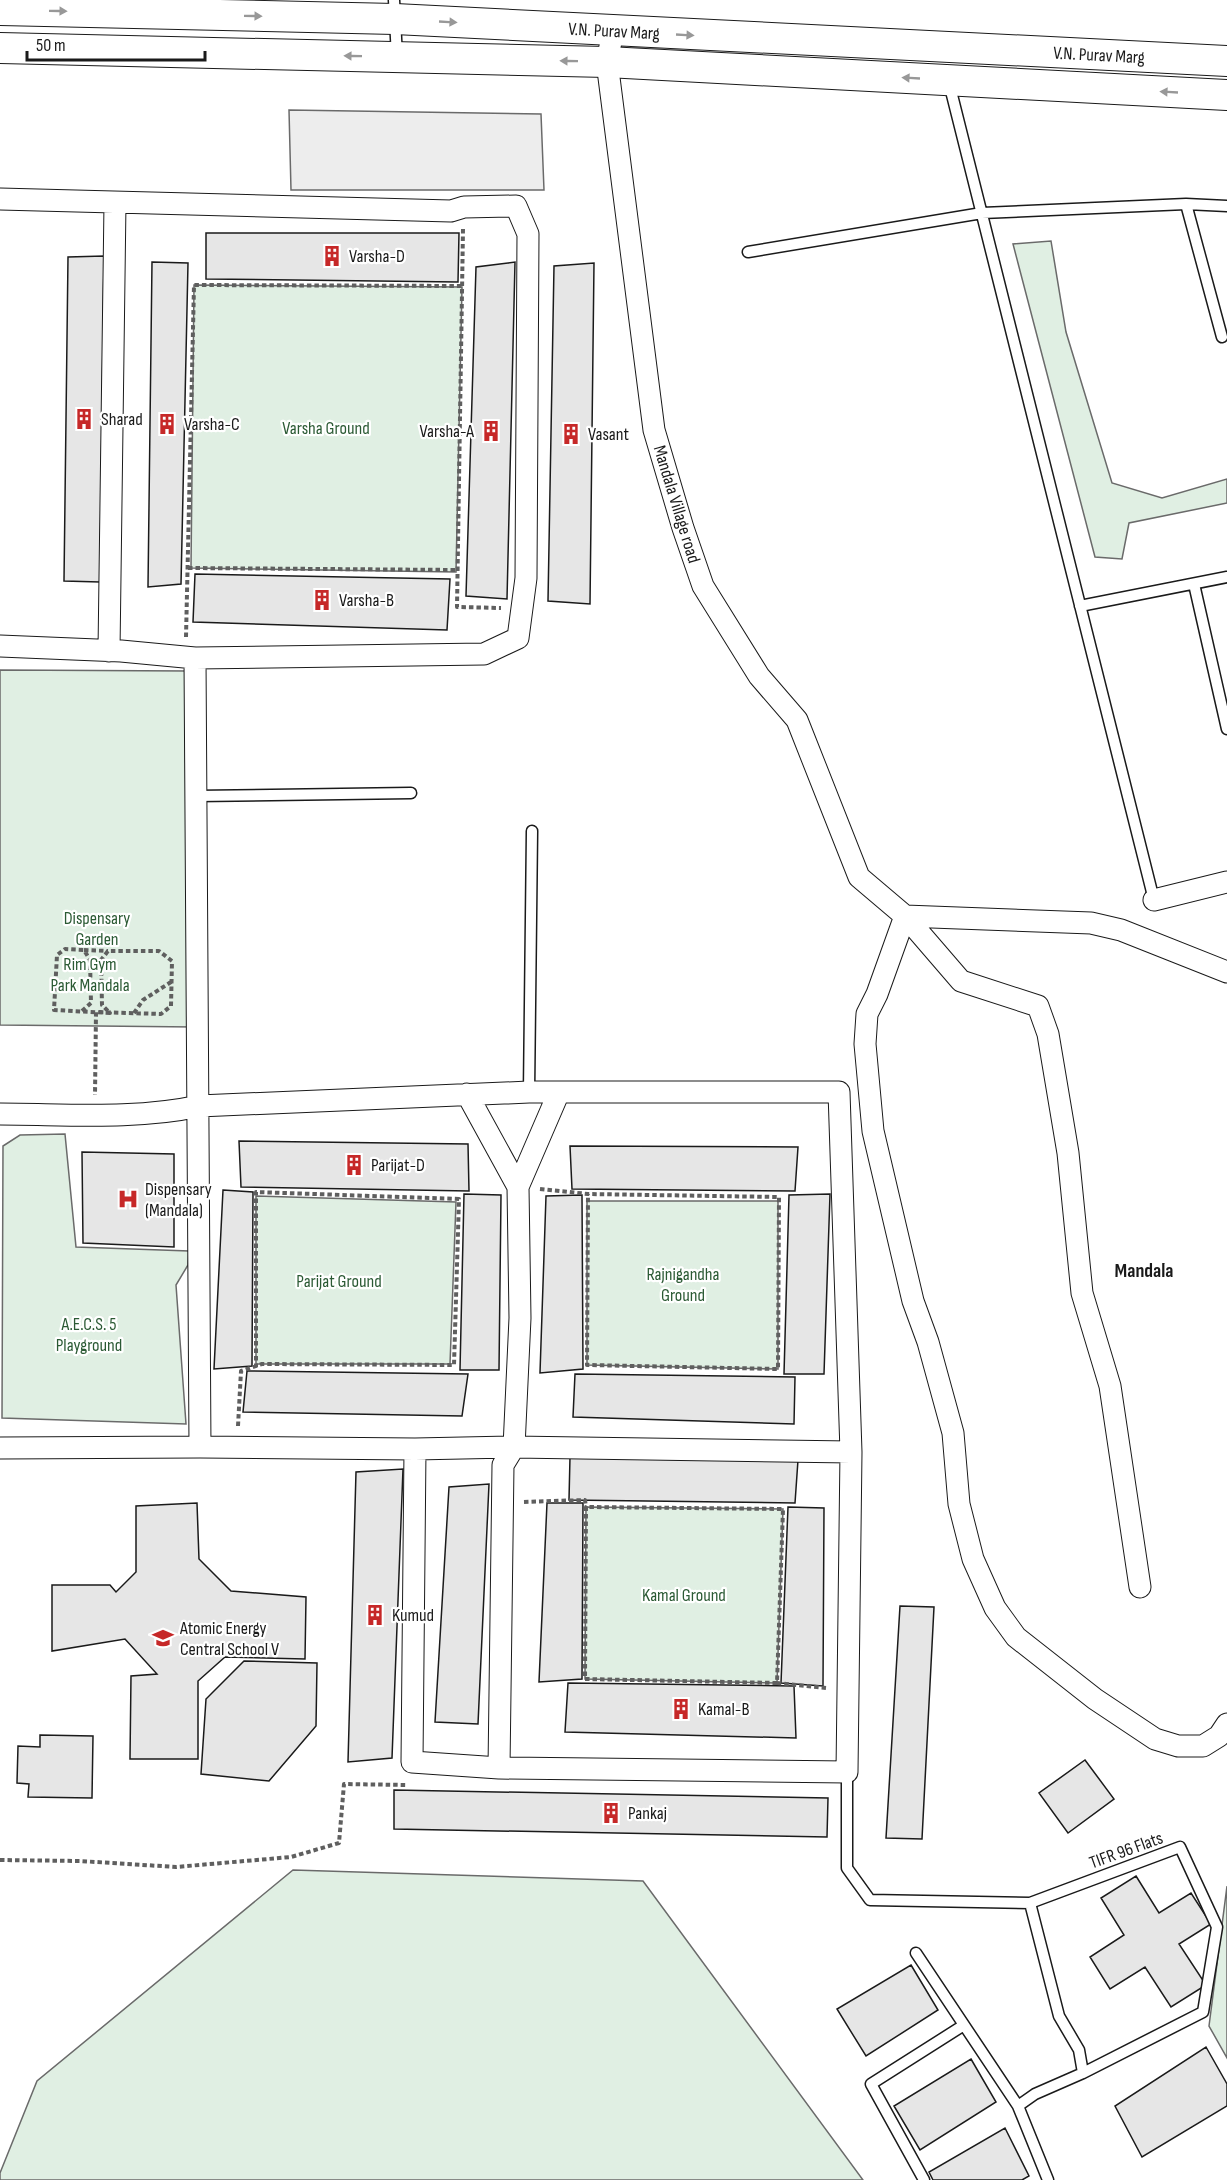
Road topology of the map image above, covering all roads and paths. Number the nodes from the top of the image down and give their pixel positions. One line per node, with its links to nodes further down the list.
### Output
1 (0, 10): 2 (street, V.N. Purav Marg, one-way to 2)
2 (395, 10): 3 (street, V.N. Purav Marg, one-way to 3); 6 (lane)
3 (613, 31): 5 (street, V.N. Purav Marg, one-way to 5); 8 (street, Mandala Village road)
4 (0, 48): 6 (street, V.N. Purav Marg, one-way to 4)
5 (1018, 52): 7 (street, V.N. Purav Marg); 10 (street)
6 (397, 57): 8 (street, V.N. Purav Marg, one-way to 6)
7 (1227, 61)
8 (607, 62): 9 (street, V.N. Purav Marg, one-way to 8); 36 (street, Mandala Village road)
9 (948, 80): 10 (street, V.N. Purav Marg); 17 (lane)
10 (1018, 84): 11 (street, V.N. Purav Marg, one-way to 10)
11 (1227, 95)
12 (0, 199): 13 (street)
13 (115, 203): 16 (street); 28 (street)
14 (1186, 204): 15 (lane); 17 (lane); 20 (lane)
15 (1227, 206)
16 (464, 207): 19 (path); 26 (street)
17 (982, 213): 18 (lane); 25 (lane)
18 (748, 252)
19 (462, 286): 21 (path); 22 (path)
20 (1222, 337)
21 (188, 568): 22 (path); 29 (path)
22 (458, 570): 26 (path)
23 (1227, 577): 24 (lane)
24 (1194, 584): 25 (lane); 30 (lane)
25 (1080, 606): 35 (lane)
26 (523, 609): 29 (street)
27 (0, 646): 28 (street)
28 (110, 651): 29 (street)
29 (191, 658): 32 (street)
30 (1227, 729)
31 (411, 793): 32 (lane)
32 (196, 796): 47 (street)
33 (532, 831): 44 (lane)
34 (1227, 882): 35 (street)
35 (1154, 900)
36 (905, 916): 39 (street); 61 (street, Mandala Village road); 64 (street)
37 (84, 950): 38 (path); 41 (path); 41 (path)
38 (108, 951): 40 (path); 42 (path)
39 (1227, 972)
40 (171, 981): 43 (path); 43 (path)
41 (82, 1011): 42 (path)
42 (110, 1013): 43 (path); 49 (path)
43 (134, 1013)
44 (529, 1092): 45 (street); 46 (street)
45 (559, 1092): 50 (street); 58 (street)
46 (467, 1094): 47 (street); 50 (street)
47 (199, 1106): 49 (street); 53 (street)
48 (0, 1114): 49 (street)
49 (95, 1114)
50 (518, 1187): 51 (path); 54 (street)
51 (588, 1194): 51 (path)
52 (256, 1366): 52 (path); 56 (path)
53 (200, 1447): 55 (street); 56 (street)
54 (514, 1447): 57 (street); 58 (street); 59 (street)
55 (0, 1448)
56 (237, 1448): 57 (street)
57 (415, 1449): 65 (street)
58 (851, 1452): 63 (street)
59 (502, 1502): 60 (path); 65 (street)
60 (586, 1507): 62 (path); 62 (path)
61 (1140, 1587)
62 (777, 1683): 63 (path)
63 (848, 1690): 66 (street)
64 (1227, 1724)
65 (499, 1768): 66 (street)
66 (847, 1772): 69 (lane)
67 (339, 1843): 68 (path)
68 (0, 1860)
69 (1030, 1903): 72 (lane); 72 (lane, TIFR 96 Flats)
70 (916, 1953): 71 (lane)
71 (964, 2025): 73 (lane); 74 (lane)
72 (1083, 2073): 73 (lane)
73 (1018, 2106): 75 (lane)
74 (924, 2180)
75 (1048, 2180)

